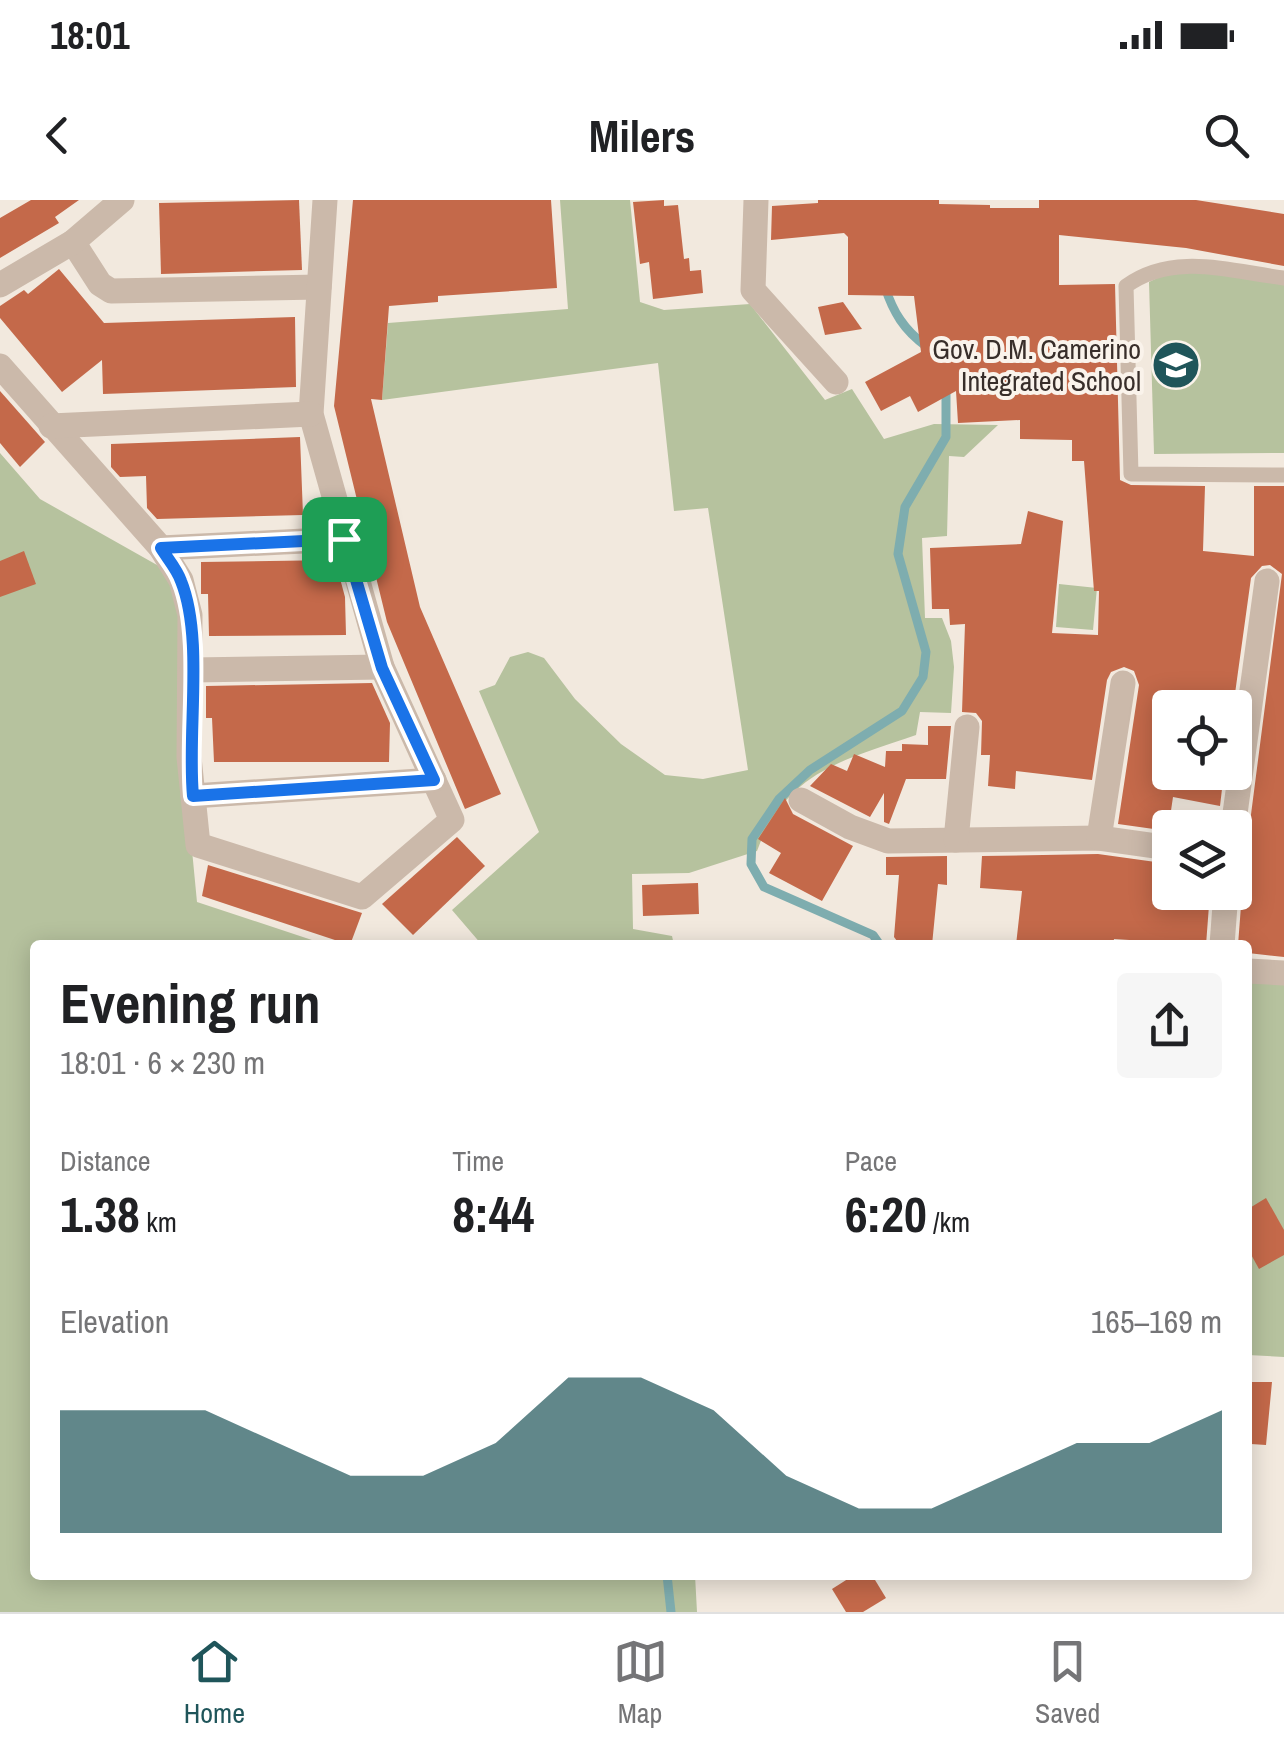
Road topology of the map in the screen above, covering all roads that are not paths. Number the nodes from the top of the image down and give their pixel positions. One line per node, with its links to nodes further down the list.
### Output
1 (122, 200): 4 (street)
2 (325, 200): 7 (street)
3 (756, 200): 9 (street)
4 (73, 242): 6 (street); 7 (street)
5 (1284, 278): 12 (lane)
6 (0, 285)
7 (319, 287): 10 (street)
8 (0, 366): 11 (street)
9 (836, 382)
10 (311, 414): 11 (street); 13 (street)
11 (51, 426): 14 (street)
12 (1284, 475)
13 (344, 539): 14 (street); 16 (street)
14 (161, 548): 17 (street)
15 (1267, 581): 23 (street)
16 (382, 668): 17 (street); 20 (street)
17 (192, 670): 21 (street)
18 (1123, 684): 24 (street)
19 (966, 727): 25 (street)
20 (434, 780): 21 (street); 21 (street)
21 (193, 796)
22 (801, 800): 25 (street)
23 (1235, 810)
24 (1099, 838): 25 (street); 26 (street)
25 (956, 840)
26 (1152, 845)
27 (1225, 910): 28 (street)
28 (1222, 940)
29 (1252, 972): 30 (street)
30 (1284, 973)

